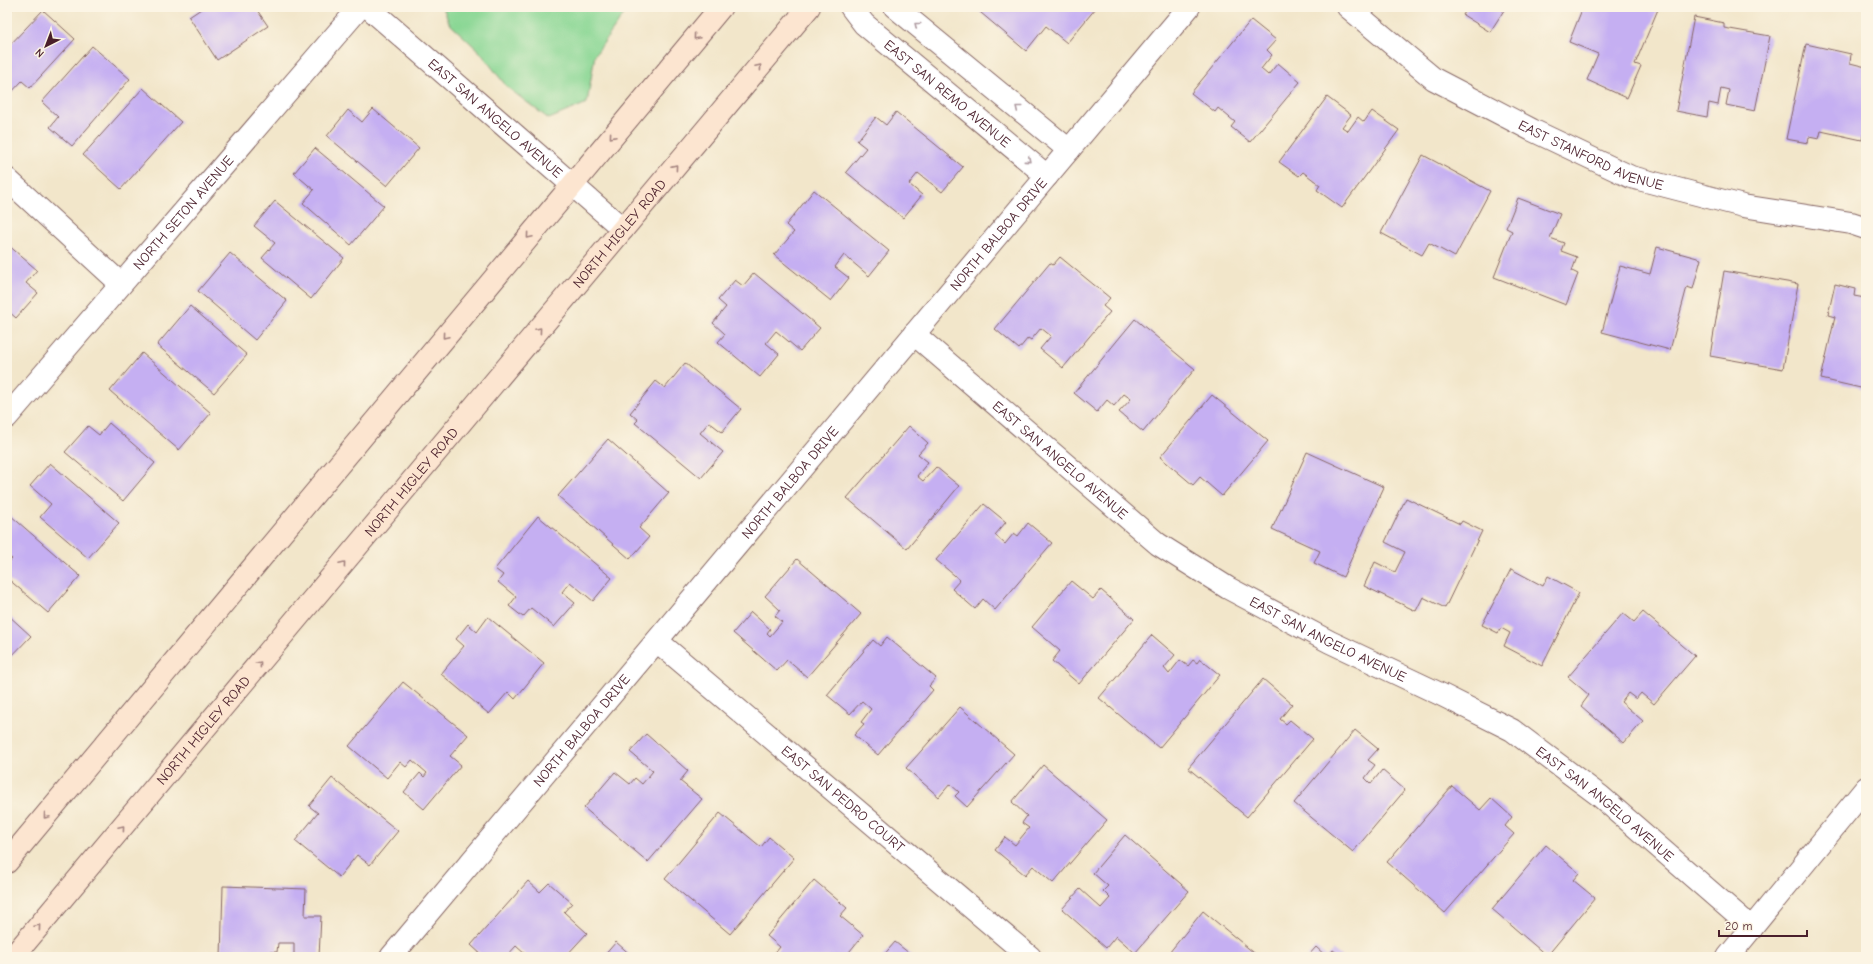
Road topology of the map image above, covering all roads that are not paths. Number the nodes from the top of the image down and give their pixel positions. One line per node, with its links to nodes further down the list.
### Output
1 (360, 7): 15 (street, NORTH SETON AVENUE)
2 (368, 7): 12 (street, EAST SAN ANGELO AVENUE)
3 (721, 7): 12 (main road, one-way to 12)
4 (809, 7): 14 (main road, NORTH HIGLEY ROAD, one-way to 4)
5 (851, 7): 10 (street, EAST SAN REMO AVENUE, one-way to 10)
6 (895, 7): 9 (street, one-way to 6)
7 (1189, 7): 9 (street, NORTH BALBOA DRIVE)
8 (1348, 7): 13 (street, EAST STANFORD AVENUE)
9 (1069, 150): 10 (street, NORTH BALBOA DRIVE)
10 (1047, 176): 16 (street, NORTH BALBOA DRIVE)
11 (7, 179): 15 (street)
12 (571, 184): 14 (street, EAST SAN ANGELO AVENUE); 20 (main road, one-way to 20)
13 (1866, 228)
14 (623, 229): 22 (main road, NORTH HIGLEY ROAD, one-way to 14)
15 (121, 284): 17 (street, NORTH SETON AVENUE)
16 (914, 334): 18 (street, NORTH BALBOA DRIVE); 21 (street, EAST SAN ANGELO AVENUE)
17 (7, 417)
18 (657, 641): 23 (street, NORTH BALBOA DRIVE); 24 (street, EAST SAN PEDRO COURT)
19 (1866, 788): 21 (street)
20 (7, 862)
21 (1752, 928): 25 (street)
22 (13, 957)
23 (391, 957)
24 (1030, 957)
25 (1728, 957)

